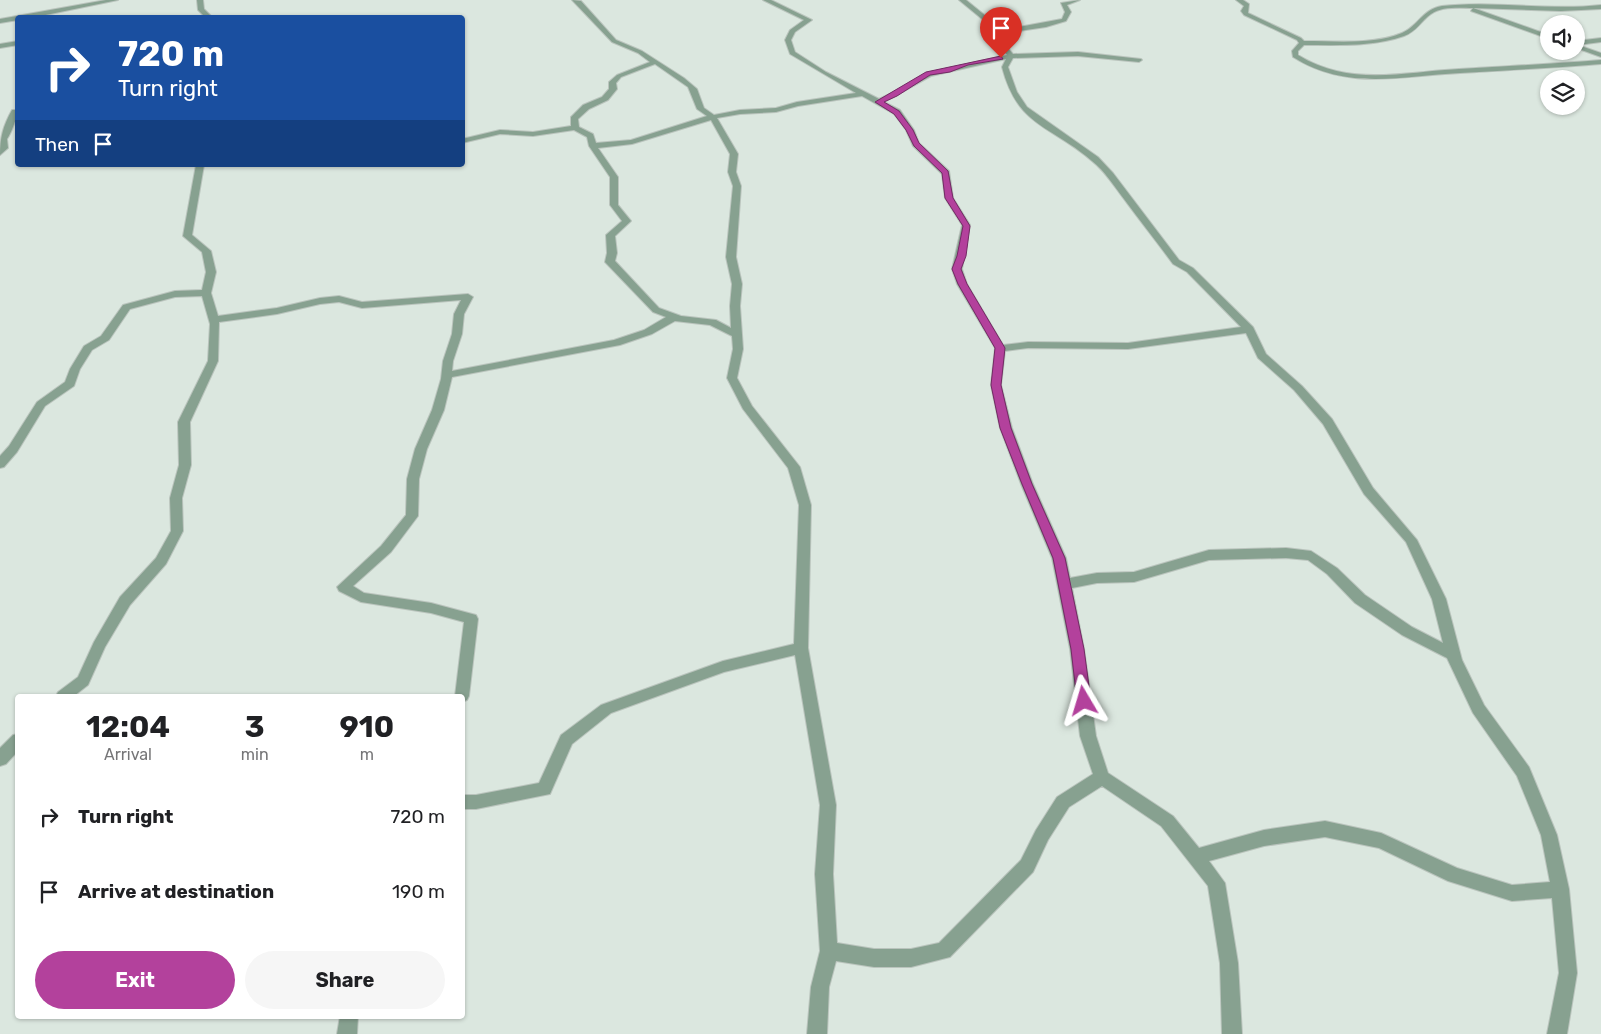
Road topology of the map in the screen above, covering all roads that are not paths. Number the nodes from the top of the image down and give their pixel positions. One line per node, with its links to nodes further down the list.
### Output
1 (115, 0): 13 (street)
2 (200, 0): 14 (street)
3 (575, 0): 28 (street)
4 (766, 0): 30 (street)
5 (962, 0): 17 (street)
6 (1076, 0): 17 (street)
7 (1239, 0): 20 (street)
8 (1441, 0): 11 (street)
9 (1590, 0): 10 (street)
10 (1601, 3)
11 (1464, 7): 12 (street); 18 (street); 20 (street)
12 (1601, 7)
13 (34, 15)
14 (207, 15)
15 (15, 18): 16 (street)
16 (0, 21)
17 (1002, 32): 26 (street)
18 (1540, 33)
19 (1601, 40): 21 (street)
20 (1302, 43): 29 (street)
21 (1585, 43)
22 (15, 44): 23 (street)
23 (0, 46)
24 (1585, 48): 25 (street)
25 (1601, 54)
26 (1011, 56): 27 (street); 31 (street); 42 (street)
27 (1139, 60)
28 (655, 62): 33 (street); 34 (street)
29 (1601, 62)
30 (863, 94): 31 (street); 33 (street)
31 (879, 102): 44 (street)
32 (14, 112): 37 (street)
33 (712, 117): 36 (street); 43 (street)
34 (575, 128): 35 (street); 36 (street)
35 (465, 139)
36 (593, 146): 40 (street)
37 (0, 153)
38 (200, 167): 39 (street)
39 (206, 293): 41 (street); 46 (street)
40 (674, 317): 43 (street); 45 (street)
41 (213, 320): 45 (street); 50 (street)
42 (1249, 329): 44 (street); 49 (street)
43 (738, 336): 48 (street)
44 (1000, 348): 47 (street)
45 (447, 375): 51 (street)
46 (0, 464)
47 (1064, 584): 49 (street); 54 (street)
48 (801, 648): 55 (street); 58 (street)
49 (1453, 654): 57 (street)
50 (66, 694)
51 (462, 694)
52 (15, 743): 53 (street)
53 (0, 759)
54 (1102, 776): 56 (street); 58 (street)
55 (465, 802)
56 (1196, 857): 57 (street); 62 (street)
57 (1560, 889): 63 (street)
58 (829, 951): 61 (street)
59 (350, 1019): 60 (street)
60 (347, 1034)
61 (817, 1034)
62 (1232, 1034)
63 (1557, 1034)

